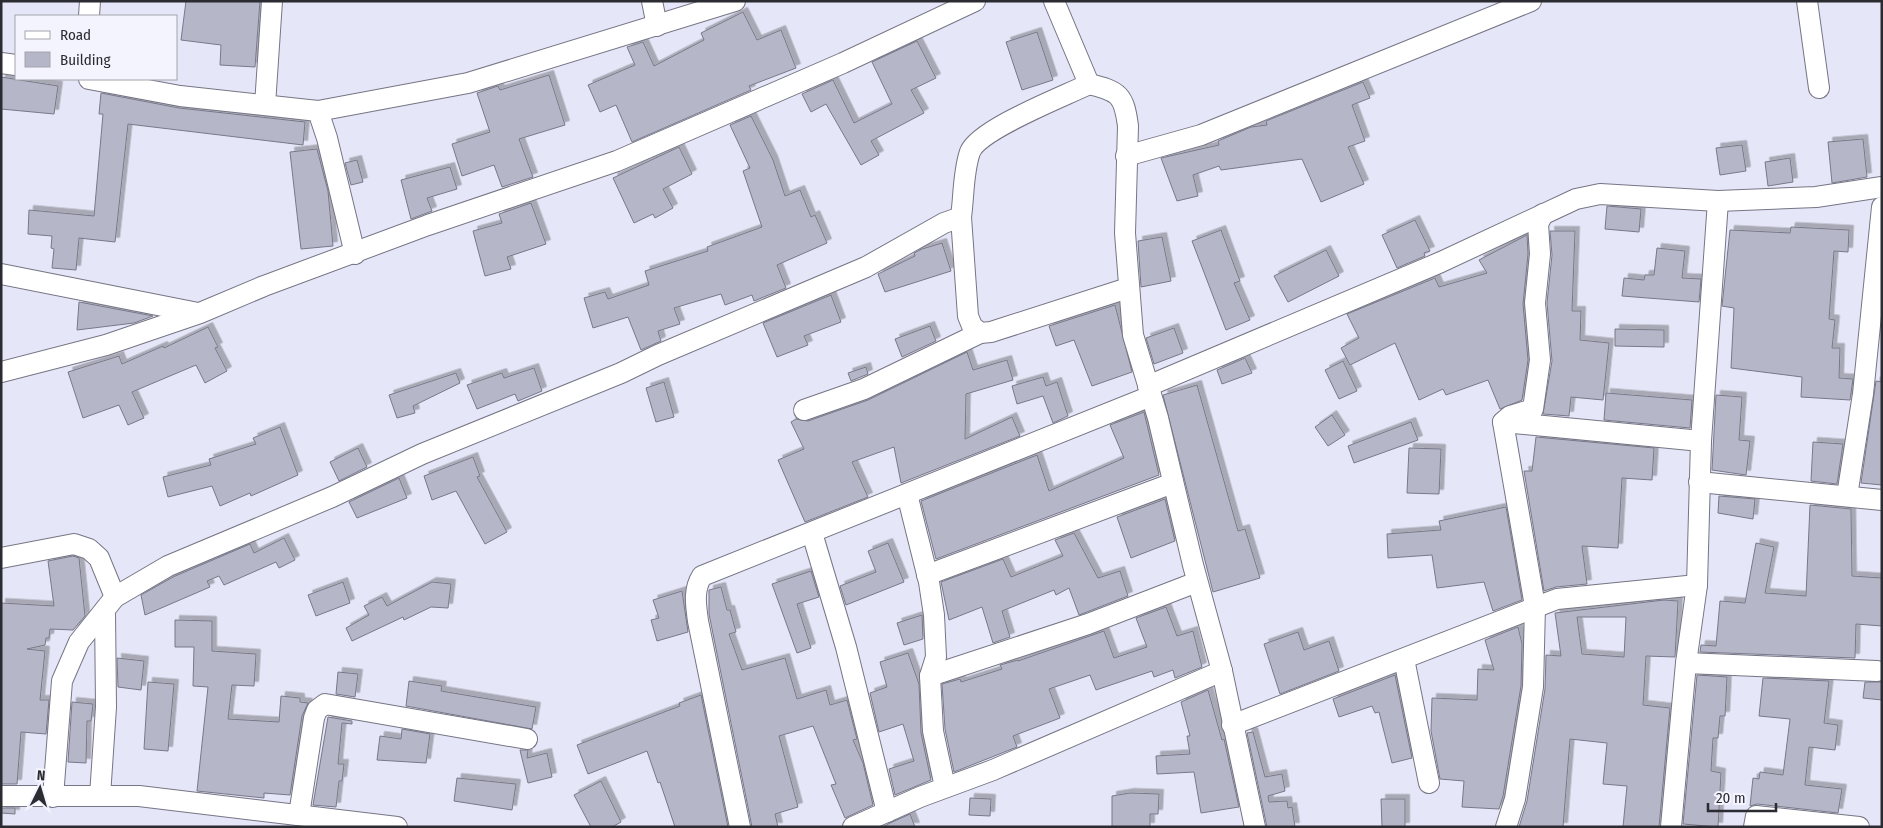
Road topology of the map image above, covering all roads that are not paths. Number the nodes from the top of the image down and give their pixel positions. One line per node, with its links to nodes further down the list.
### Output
1 (90, 1): 9 (street)
2 (272, 1): 16 (street)
3 (652, 1): 10 (street)
4 (735, 1): 10 (street)
5 (975, 1): 24 (street)
6 (1054, 1): 14 (street)
7 (1531, 1): 18 (street)
8 (1807, 1): 15 (street)
9 (89, 15)
10 (657, 26): 17 (street)
11 (1, 63): 12 (street)
12 (15, 65)
13 (94, 80): 16 (street)
14 (1089, 84): 18 (street); 23 (street)
15 (1819, 88)
16 (264, 105): 17 (street)
17 (318, 111): 24 (street)
18 (1126, 156): 26 (street)
19 (1882, 187): 20 (street)
20 (1718, 201): 22 (street); 34 (street)
21 (1882, 207): 28 (street)
22 (1543, 214): 31 (street); 33 (street)
23 (960, 217): 29 (street); 45 (street)
24 (355, 254): 27 (street)
25 (1, 274): 27 (street)
26 (1128, 288): 29 (street); 31 (street)
27 (200, 313): 30 (street)
28 (1876, 317): 38 (street)
29 (980, 333): 32 (street)
30 (1, 372)
31 (1150, 391): 36 (street); 37 (street)
32 (804, 410)
33 (1503, 422): 34 (street); 46 (street)
34 (1702, 441): 35 (street)
35 (1699, 482): 38 (street); 44 (street)
36 (1173, 483): 42 (street); 43 (street)
37 (907, 494): 40 (street); 42 (street)
38 (1847, 496): 39 (street)
39 (1882, 500)
40 (812, 533): 59 (street); 62 (street)
41 (1, 558): 45 (street)
42 (927, 576): 51 (street)
43 (1197, 582): 49 (street); 51 (street)
44 (1697, 584): 46 (street); 48 (street)
45 (110, 604): 57 (street); 58 (street)
46 (1535, 606): 47 (street); 65 (street)
47 (1404, 659): 52 (street); 54 (street)
48 (1686, 663): 50 (street); 66 (street)
49 (1222, 671): 52 (street); 55 (street)
50 (1877, 671)
51 (930, 676): 55 (street)
52 (1232, 725): 64 (street)
53 (527, 739): 60 (street)
54 (1429, 783)
55 (945, 787): 59 (street)
56 (1, 796): 58 (street)
57 (100, 796): 58 (street); 60 (street)
58 (53, 797)
59 (887, 812): 63 (street)
60 (299, 815): 61 (street)
61 (397, 827)
62 (740, 827)
63 (853, 827)
64 (1255, 827)
65 (1506, 827)
66 (1671, 827)
67 (1754, 827): 68 (street)
68 (1860, 827)

